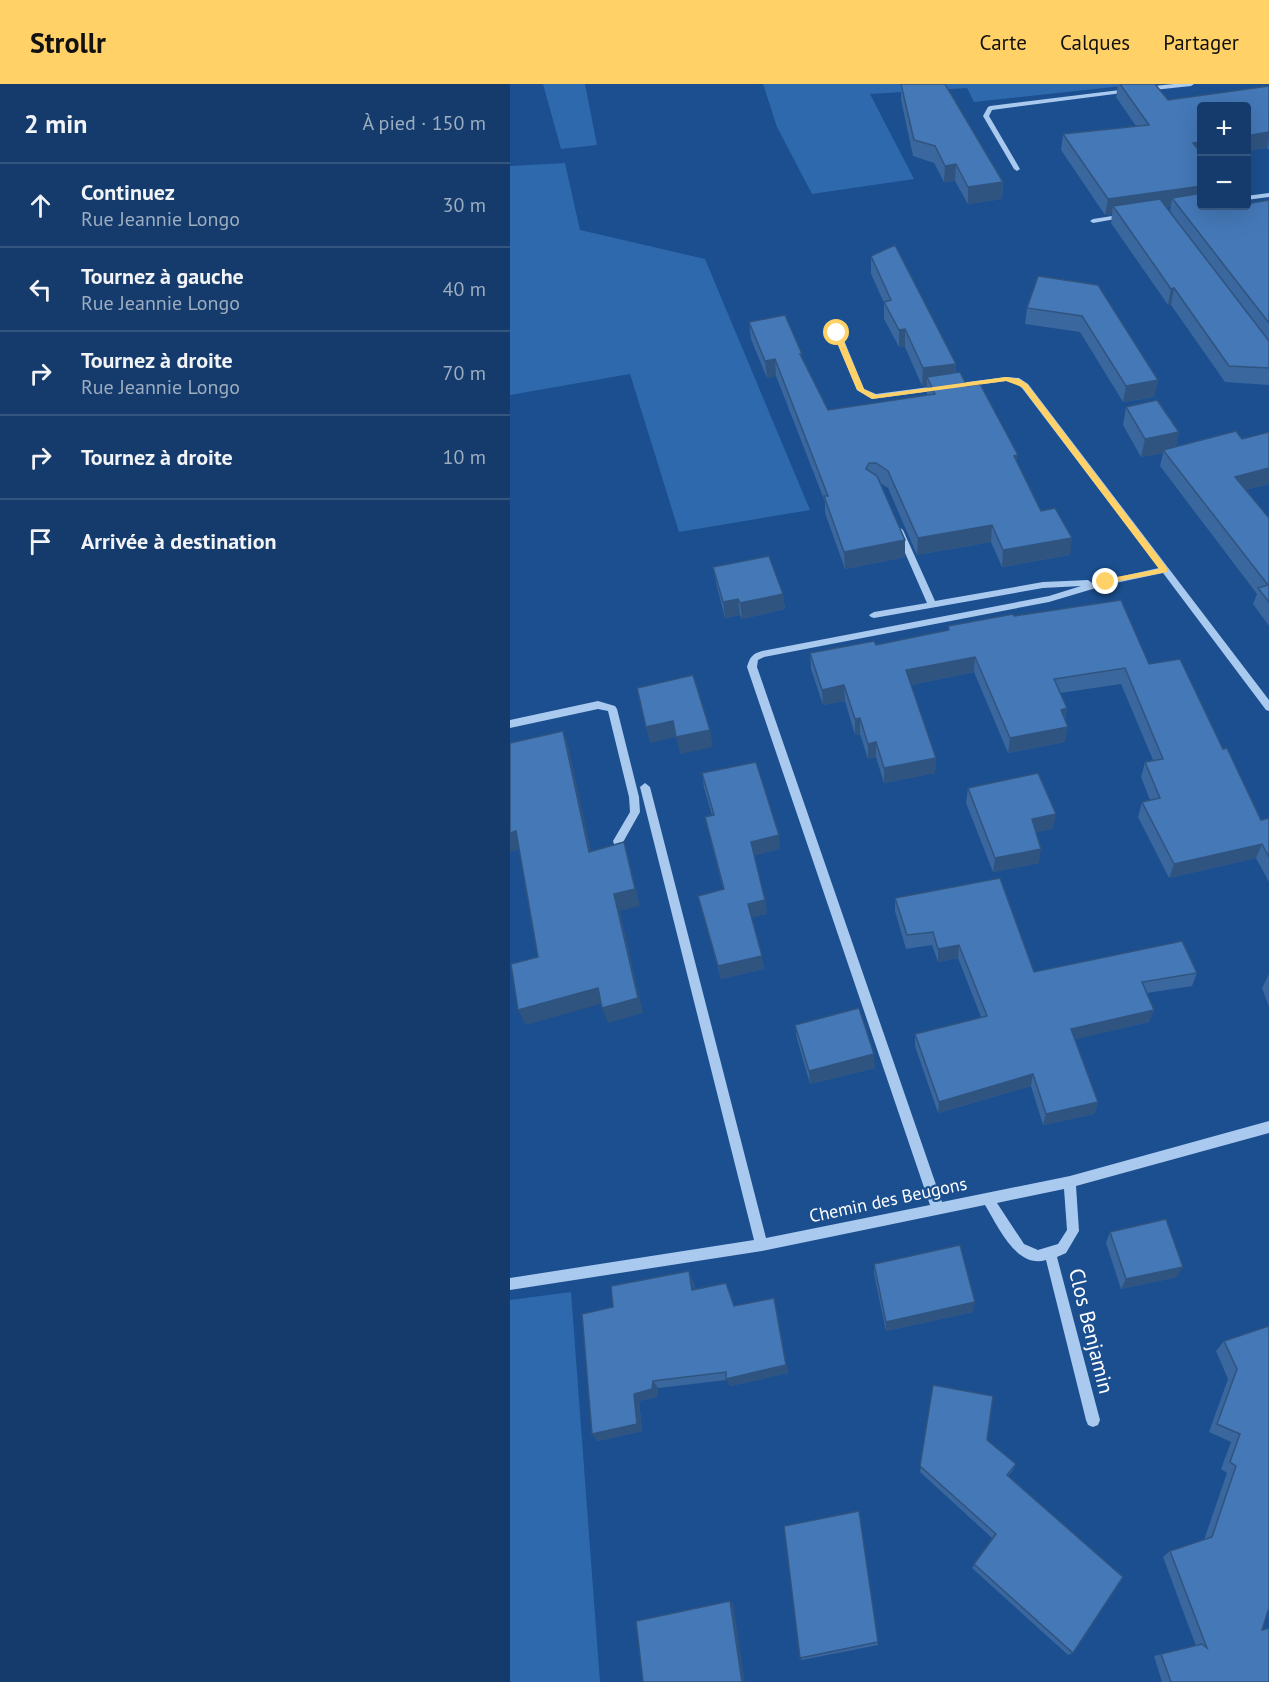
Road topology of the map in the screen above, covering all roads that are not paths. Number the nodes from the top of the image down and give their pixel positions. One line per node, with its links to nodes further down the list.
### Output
1 (1191, 84): 2 (street)
2 (1017, 169)
3 (1269, 195): 4 (street)
4 (1251, 197)
5 (1138, 214): 6 (street)
6 (1093, 221)
7 (837, 333): 9 (street)
8 (896, 521): 11 (street)
9 (1165, 570): 10 (street); 13 (street)
10 (1106, 582): 11 (street); 20 (street)
11 (932, 605): 12 (street)
12 (874, 615)
13 (1269, 707)
14 (510, 724): 16 (street)
15 (645, 787): 21 (street)
16 (618, 841)
17 (1269, 1127): 18 (street, Chemin des Beugons)
18 (1070, 1182): 19 (street, Chemin des Beugons); 22 (street)
19 (987, 1198): 20 (street, Chemin des Beugons); 22 (street)
20 (938, 1209): 21 (street, Chemin des Beugons)
21 (762, 1245): 23 (street, Chemin des Beugons)
22 (1050, 1253): 24 (street, Clos Benjamin)
23 (510, 1284)
24 (1093, 1420)

